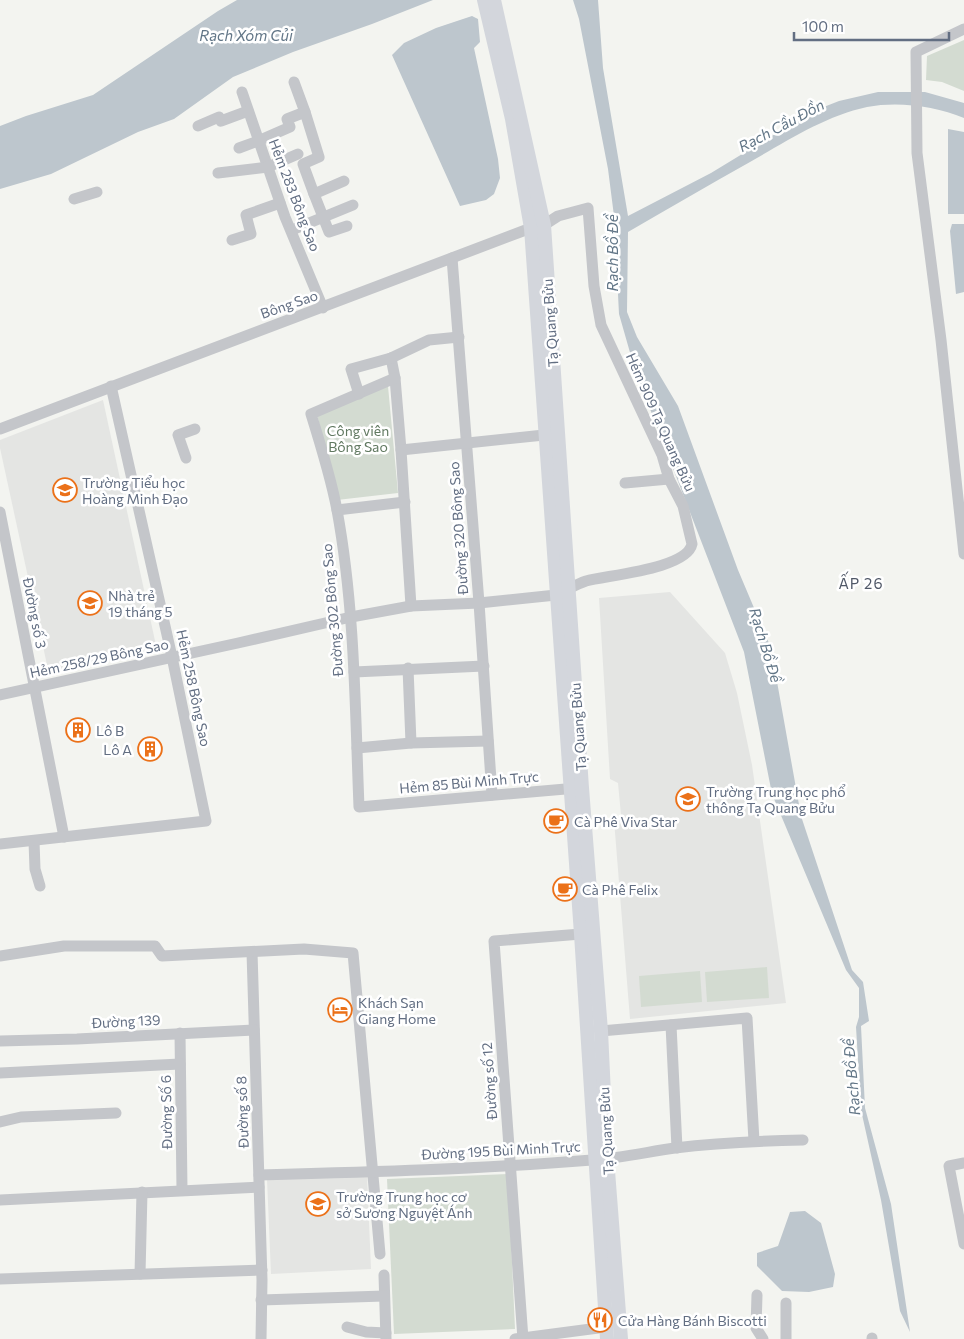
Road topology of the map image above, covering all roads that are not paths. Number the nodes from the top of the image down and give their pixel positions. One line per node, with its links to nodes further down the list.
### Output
1 (484, 0): 8 (main road)
2 (494, 0): 8 (main road)
3 (964, 29): 45 (street)
4 (294, 82): 7 (street)
5 (242, 92): 6 (street, Hẻm 283 Bông Sao)
6 (248, 111): 9 (street); 10 (street, Hẻm 283 Bông Sao)
7 (304, 112): 10 (street); 17 (street)
8 (517, 118): 24 (main road, Tạ Quang Bửu)
9 (198, 126)
10 (258, 141): 11 (street); 13 (street, Hẻm 283 Bông Sao)
11 (239, 148)
12 (298, 154): 13 (street)
13 (268, 167): 14 (street); 19 (street, Hẻm 283 Bông Sao)
14 (218, 173)
15 (344, 181): 17 (street)
16 (97, 192): 18 (street)
17 (314, 194): 22 (street)
18 (74, 199)
19 (280, 203): 25 (street, Hẻm 283 Bông Sao); 26 (street)
20 (353, 205): 22 (street)
21 (588, 208): 24 (street, Bông Sao); 40 (street, Hẻm 909 Tạ Quang Bửu)
22 (323, 217): 23 (street); 25 (street)
23 (347, 226)
24 (537, 226): 27 (street, Bông Sao); 36 (main road, Tạ Quang Bửu); 46 (main road, Tạ Quang Bửu)
25 (292, 230): 28 (street, Hẻm 283 Bông Sao)
26 (232, 240)
27 (452, 258): 28 (street, Bông Sao); 29 (street, Đường 320 Bông Sao)
28 (323, 308): 32 (street, Bông Sao)
29 (460, 337): 30 (street); 37 (street, Đường 320 Bông Sao)
30 (391, 358): 31 (street); 33 (street)
31 (395, 378): 33 (street); 38 (street)
32 (111, 386): 34 (street, Bông Sao); 50 (street, Hẻm 258 Bông Sao)
33 (359, 394): 43 (street, Đường 302 Bông Sao)
34 (0, 429)
35 (195, 429): 39 (street)
36 (544, 435): 37 (street); 46 (main road, Tạ Quang Bửu)
37 (467, 443): 38 (street); 47 (street, Đường 320 Bông Sao)
38 (401, 450): 42 (street)
39 (186, 458)
40 (669, 479): 41 (street); 46 (street, Hẻm 909 Tạ Quang Bửu)
41 (625, 483)
42 (405, 502): 43 (street); 48 (street)
43 (337, 510): 49 (street, Đường 302 Bông Sao)
44 (0, 516): 54 (street, Đường số 3)
45 (964, 554)
46 (562, 592): 47 (street, Hẻm 258/29 Bông Sao); 59 (main road, Tạ Quang Bửu)
47 (479, 603): 48 (street, Hẻm 258/29 Bông Sao); 51 (street, Đường 320 Bông Sao)
48 (410, 606): 49 (street, Hẻm 258/29 Bông Sao)
49 (351, 617): 50 (street, Hẻm 258/29 Bông Sao); 53 (street, Đường 302 Bông Sao)
50 (172, 657): 54 (street, Hẻm 258/29 Bông Sao); 62 (street, Hẻm 258 Bông Sao)
51 (484, 666): 52 (street); 56 (street, Đường 320 Bông Sao)
52 (408, 668): 53 (street); 57 (street)
53 (354, 672): 58 (street, Đường 302 Bông Sao)
54 (34, 686): 55 (street, Hẻm 258/29 Bông Sao); 62 (street, Đường số 3)
55 (0, 695)
56 (488, 741): 57 (street); 60 (street, Đường 320 Bông Sao)
57 (411, 743): 58 (street)
58 (357, 748): 61 (street, Đường 302 Bông Sao)
59 (576, 788): 60 (street, Hẻm 85 Bùi Minh Trực); 66 (main road, Tạ Quang Bửu); 71 (main road, Tạ Quang Bửu)
60 (492, 795): 61 (street, Hẻm 85 Bùi Minh Trực)
61 (359, 807)
62 (64, 837): 63 (street)
63 (34, 840): 64 (street); 65 (street)
64 (0, 844)
65 (40, 886)
66 (581, 934): 81 (main road, Tạ Quang Bửu); 83 (street, Đường số 12)
67 (252, 952): 68 (street); 70 (street, Đường số 8); 84 (street)
68 (0, 956)
69 (671, 1025): 71 (street); 79 (street); 80 (street)
70 (254, 1030): 72 (street, Đường 139); 85 (street, Đường số 8)
71 (601, 1031): 81 (main road, Tạ Quang Bửu)
72 (180, 1033): 73 (street, Đường 139); 74 (street, Đường Số 6)
73 (0, 1041)
74 (180, 1064): 75 (street); 86 (street, Đường Số 6)
75 (0, 1073)
76 (116, 1113): 77 (street)
77 (0, 1122)
78 (803, 1140): 79 (street, Đường 195 Bùi Minh Trực)
79 (754, 1141): 80 (street, Đường 195 Bùi Minh Trực)
80 (677, 1148): 81 (street, Đường 195 Bùi Minh Trực)
81 (601, 1159): 83 (street, Đường 195 Bùi Minh Trực); 100 (main road, Tạ Quang Bửu); 105 (main road, Tạ Quang Bửu)
82 (964, 1163): 89 (street)
83 (510, 1166): 84 (street, Đường 195 Bùi Minh Trực); 104 (street, Đường số 12)
84 (373, 1171): 85 (street, Đường 195 Bùi Minh Trực); 90 (street)
85 (259, 1181): 86 (street, Đường 195 Bùi Minh Trực); 91 (street, Đường số 8)
86 (182, 1190): 87 (street, Đường 195 Bùi Minh Trực)
87 (142, 1192): 88 (street, Đường 195 Bùi Minh Trực); 92 (street)
88 (0, 1200)
89 (964, 1244)
90 (380, 1254)
91 (262, 1270): 92 (street); 97 (street, Đường số 8)
92 (140, 1274): 94 (street)
93 (384, 1275): 96 (street)
94 (0, 1279)
95 (757, 1295): 106 (street)
96 (384, 1296): 97 (street); 101 (street)
97 (262, 1300): 102 (street, Đường số 8)
98 (786, 1303): 107 (street)
99 (347, 1327): 101 (street)
100 (606, 1333): 104 (street)
101 (386, 1336)
102 (261, 1339)
103 (515, 1339): 104 (street)
104 (523, 1339)
105 (621, 1339)
106 (763, 1339)
107 (786, 1339)

